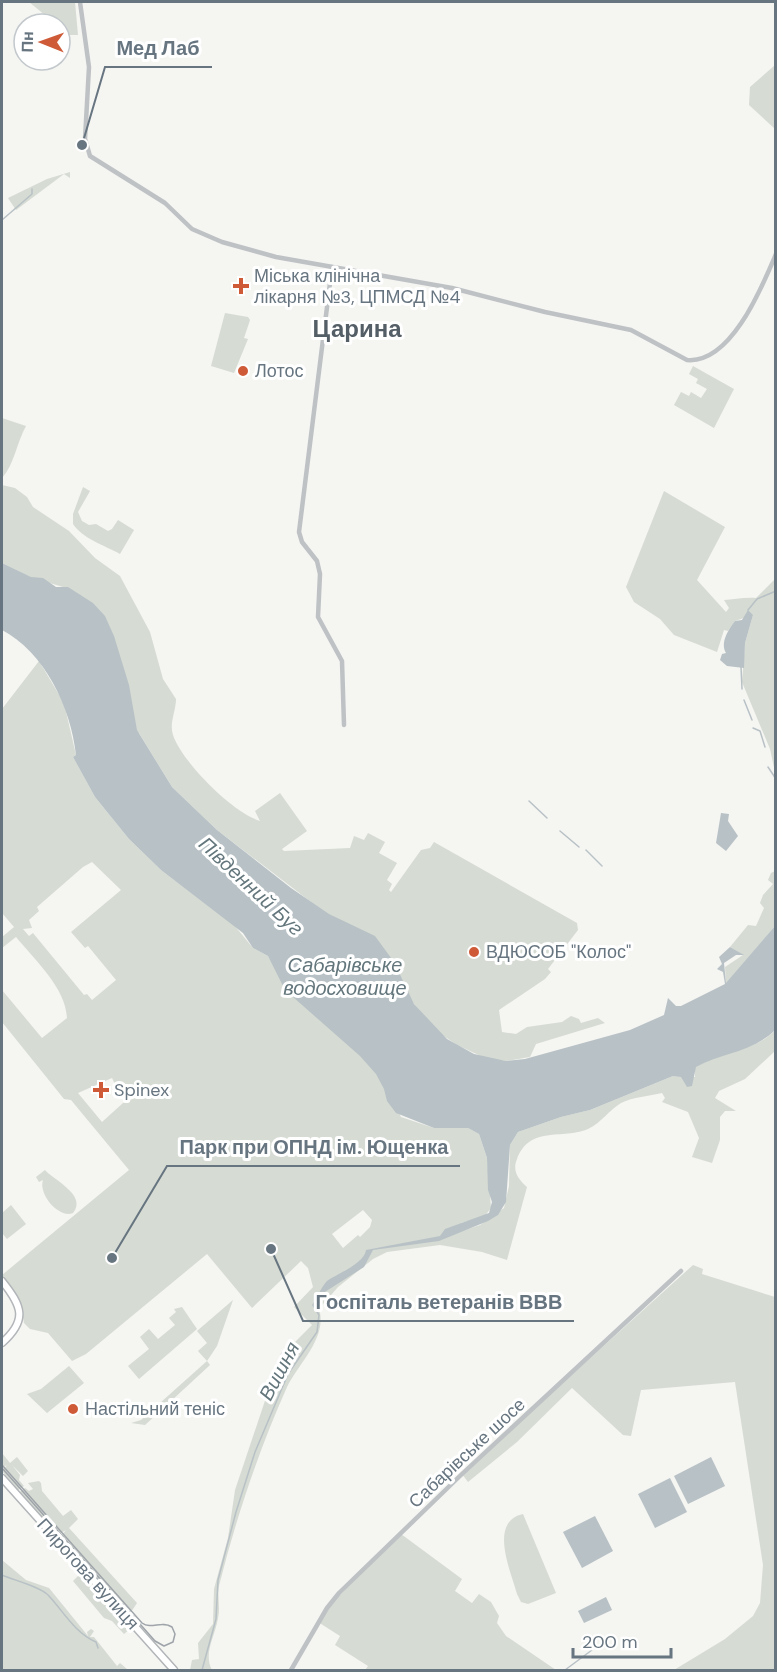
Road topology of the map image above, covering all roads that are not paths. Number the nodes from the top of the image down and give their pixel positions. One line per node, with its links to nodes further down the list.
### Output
1 (80, 2): 3 (street)
2 (776, 254): 3 (street)
3 (332, 267): 4 (street)
4 (344, 725)
5 (681, 1271): 10 (street, Сабарівське шосе)
6 (2, 1281): 7 (main road)
7 (2, 1343)
8 (2, 1478): 9 (main road, Пирогова вулиця)
9 (174, 1671)
10 (291, 1671)

